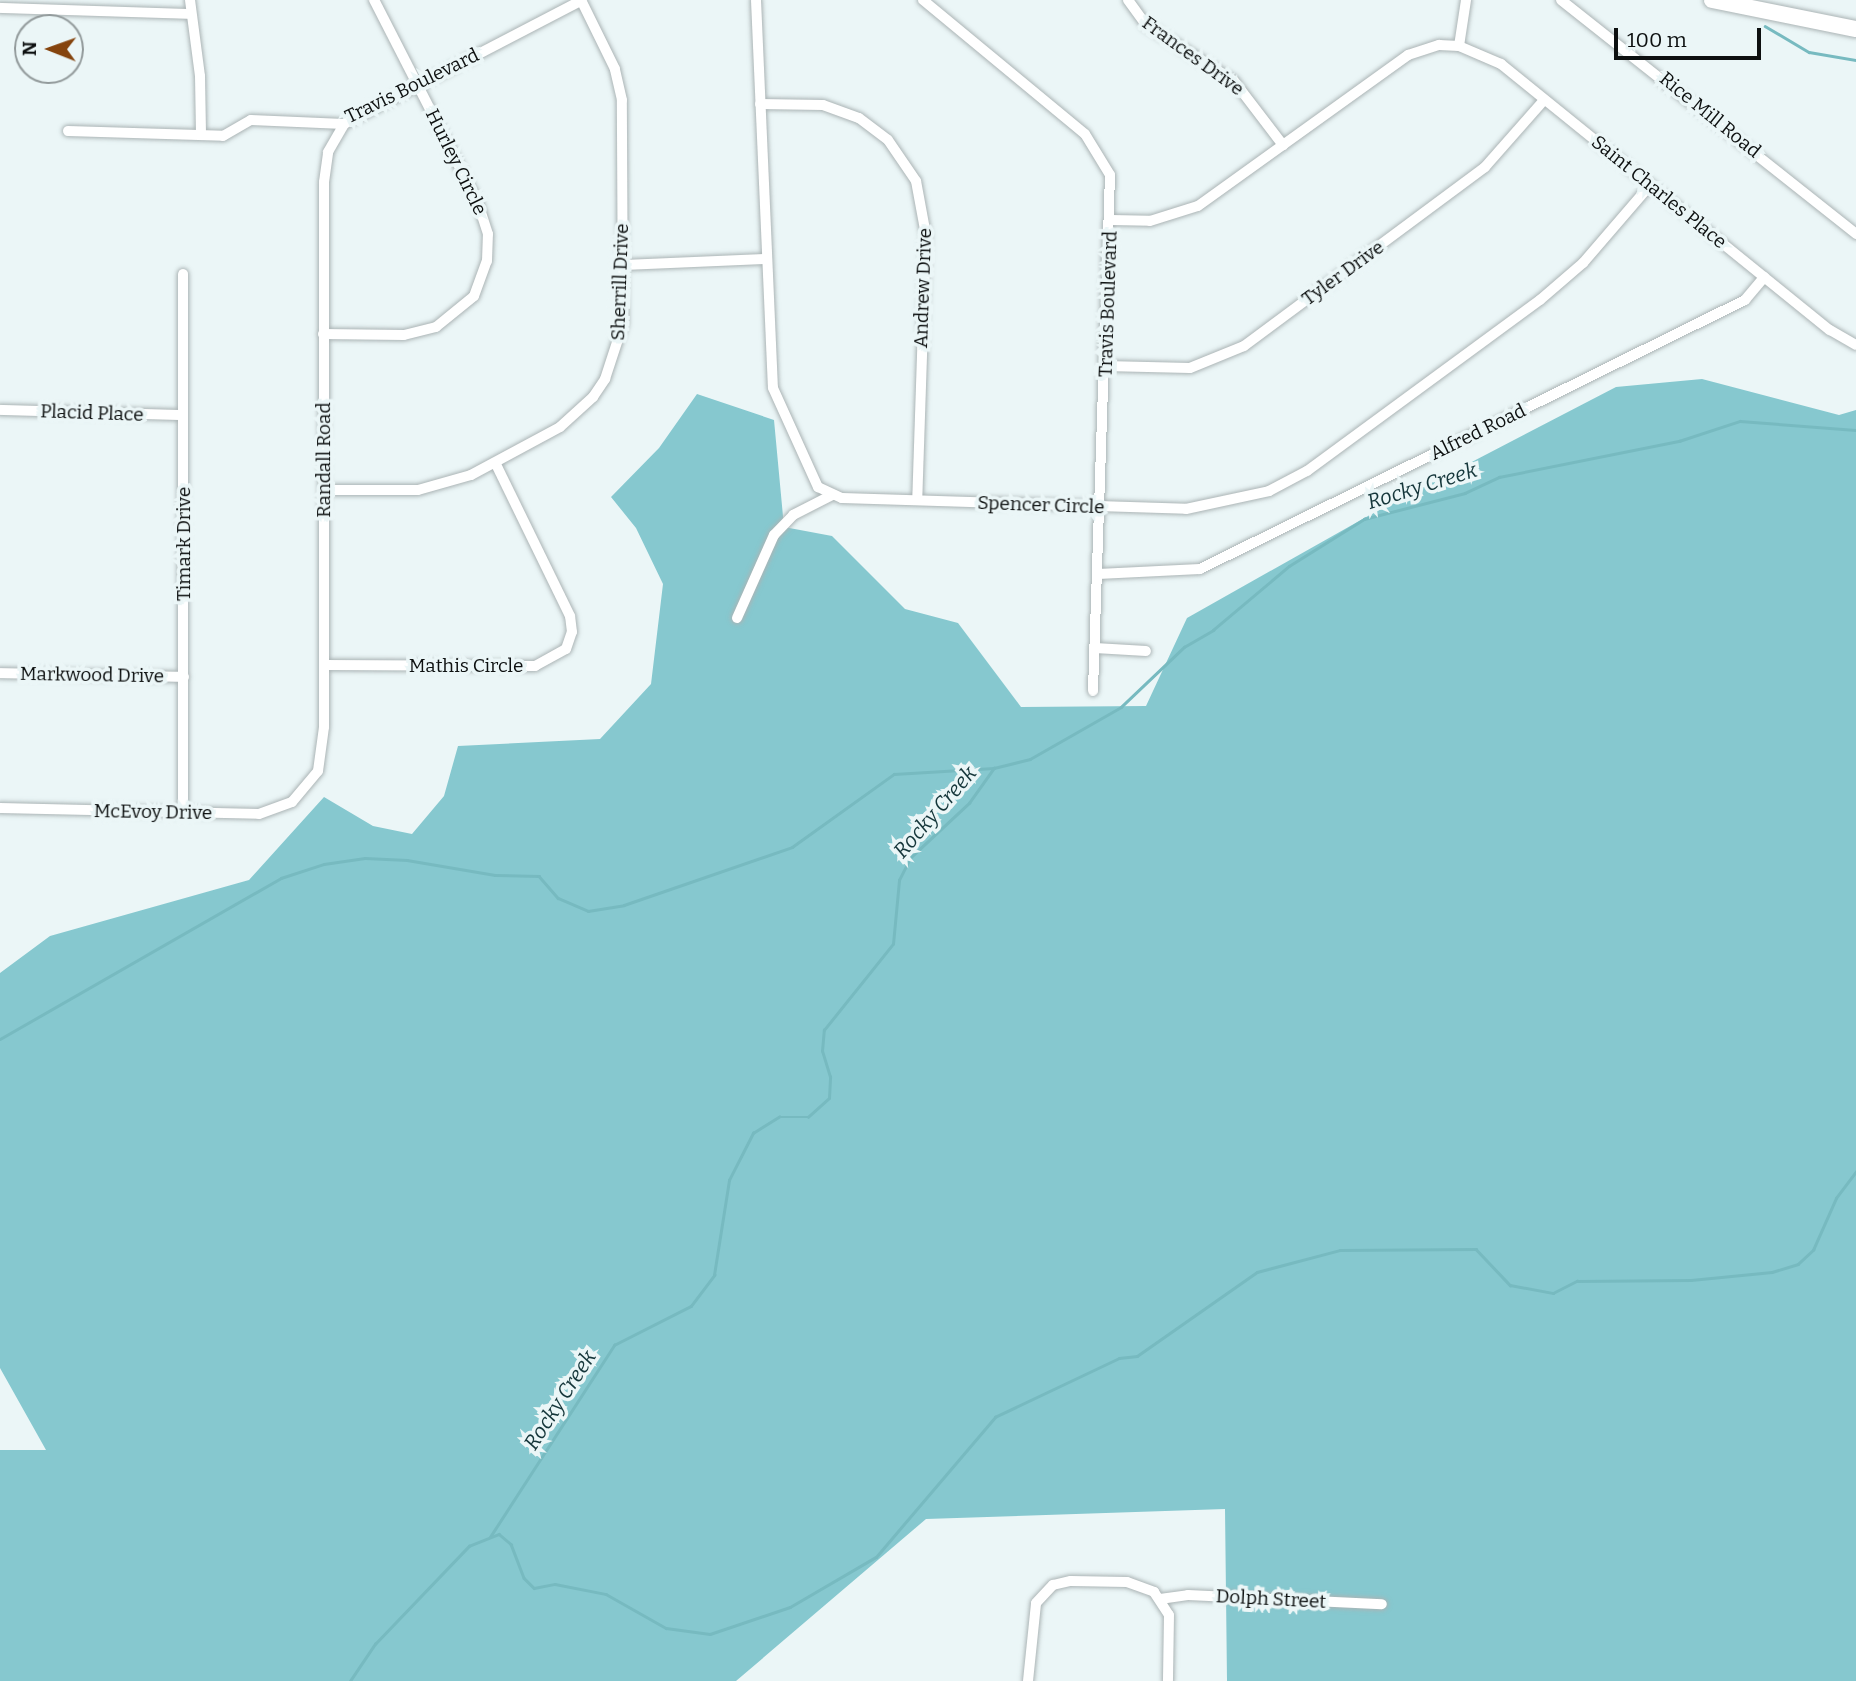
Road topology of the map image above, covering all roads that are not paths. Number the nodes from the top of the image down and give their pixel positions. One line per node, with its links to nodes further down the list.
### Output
1 (190, 0): 11 (street)
2 (373, 0): 14 (street, Hurley Circle)
3 (582, 0): 14 (street, Travis Boulevard); 25 (street, Sherrill Drive)
4 (756, 0): 16 (street)
5 (923, 0): 22 (street, Travis Boulevard)
6 (1128, 0): 20 (street, Frances Drive)
7 (1466, 0): 13 (street)
8 (1561, 0): 23 (street, Rice Mill Road)
9 (1712, 0): 12 (main road)
10 (0, 8): 11 (street)
11 (190, 14): 19 (street)
12 (1856, 29)
13 (1459, 46): 15 (street, Saint Charles Place); 20 (street, Saint Charles Place)
14 (418, 84): 17 (street, Travis Boulevard); 28 (street, Hurley Circle)
15 (1544, 100): 21 (street, Saint Charles Place); 30 (street, Tyler Drive)
16 (760, 104): 24 (street); 36 (street, Andrew Drive)
17 (344, 124): 19 (street, Travis Boulevard); 28 (street, Randall Road)
18 (68, 131): 19 (street, Travis Boulevard)
19 (201, 135)
20 (1283, 145): 22 (street, Saint Charles Place)
21 (1650, 185): 27 (street, Saint Charles Place); 37 (street, Spencer Circle)
22 (1111, 220): 30 (street, Travis Boulevard)
23 (1856, 234)
24 (765, 259): 25 (street); 35 (street)
25 (623, 265): 33 (street, Sherrill Drive)
26 (183, 274): 32 (street, Timark Drive)
27 (1764, 277): 29 (street, Saint Charles Place); 38 (street, Alfred Road)
28 (323, 334): 34 (street, Randall Road)
29 (1856, 345)
30 (1105, 366): 37 (street, Travis Boulevard)
31 (0, 410): 32 (street, Placid Place)
32 (183, 415): 44 (street, Timark Drive)
33 (496, 464): 34 (street, Sherrill Drive); 42 (street, Mathis Circle)
34 (324, 490): 42 (street, Randall Road)
35 (832, 495): 36 (street, Spencer Circle); 39 (street)
36 (916, 500): 37 (street, Spencer Circle)
37 (1101, 507): 38 (street, Travis Boulevard)
38 (1098, 574): 40 (street, Travis Boulevard)
39 (737, 618)
40 (1095, 648): 41 (street); 45 (street, Travis Boulevard)
41 (1146, 651)
42 (324, 665): 46 (street, Randall Road)
43 (0, 673): 44 (street, Markwood Drive)
44 (184, 677): 48 (street, Timark Drive)
45 (1093, 691)
46 (300, 795): 48 (street, McEvoy Drive)
47 (0, 808): 48 (street, McEvoy Drive)
48 (183, 813)
49 (1160, 1599): 50 (street, Dolph Street); 51 (street); 52 (street)
50 (1382, 1604)
51 (1028, 1681)
52 (1168, 1681)

